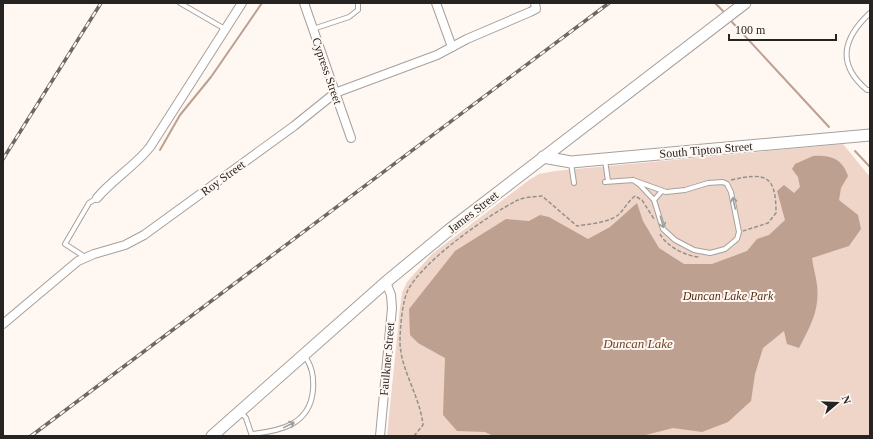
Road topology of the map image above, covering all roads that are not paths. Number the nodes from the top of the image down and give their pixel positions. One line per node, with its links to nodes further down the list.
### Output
1 (180, 3): 9 (lane)
2 (242, 3): 9 (street)
3 (304, 3): 10 (street, Cypress Street)
4 (358, 3): 10 (lane)
5 (436, 3): 11 (street)
6 (745, 3): 16 (street, James Street)
7 (535, 6): 11 (street, Roy Street)
8 (870, 13): 12 (lane)
9 (225, 29): 22 (street)
10 (312, 29): 13 (street, Cypress Street)
11 (452, 47): 13 (street, Roy Street)
12 (870, 90)
13 (335, 94): 15 (street, Cypress Street); 24 (street, Roy Street)
14 (870, 135): 17 (street, South Tipton Street)
15 (351, 138)
16 (543, 157): 18 (street, South Tipton Street); 25 (street, James Street)
17 (605, 159): 18 (street, South Tipton Street); 19 (lane)
18 (571, 162): 20 (lane)
19 (633, 180): 21 (lane); 23 (lane)
20 (574, 183)
21 (662, 191): 23 (lane); 23 (lane, one-way to 21)
22 (97, 198): 24 (lane)
23 (654, 200)
24 (85, 257): 26 (street, Roy Street)
25 (386, 282): 27 (street, James Street); 31 (street, Faulkner Street)
26 (3, 324)
27 (304, 354): 28 (street, James Street); 29 (lane, one-way to 27)
28 (240, 411): 29 (lane); 30 (street, James Street)
29 (252, 435)
30 (212, 436)
31 (380, 436)

